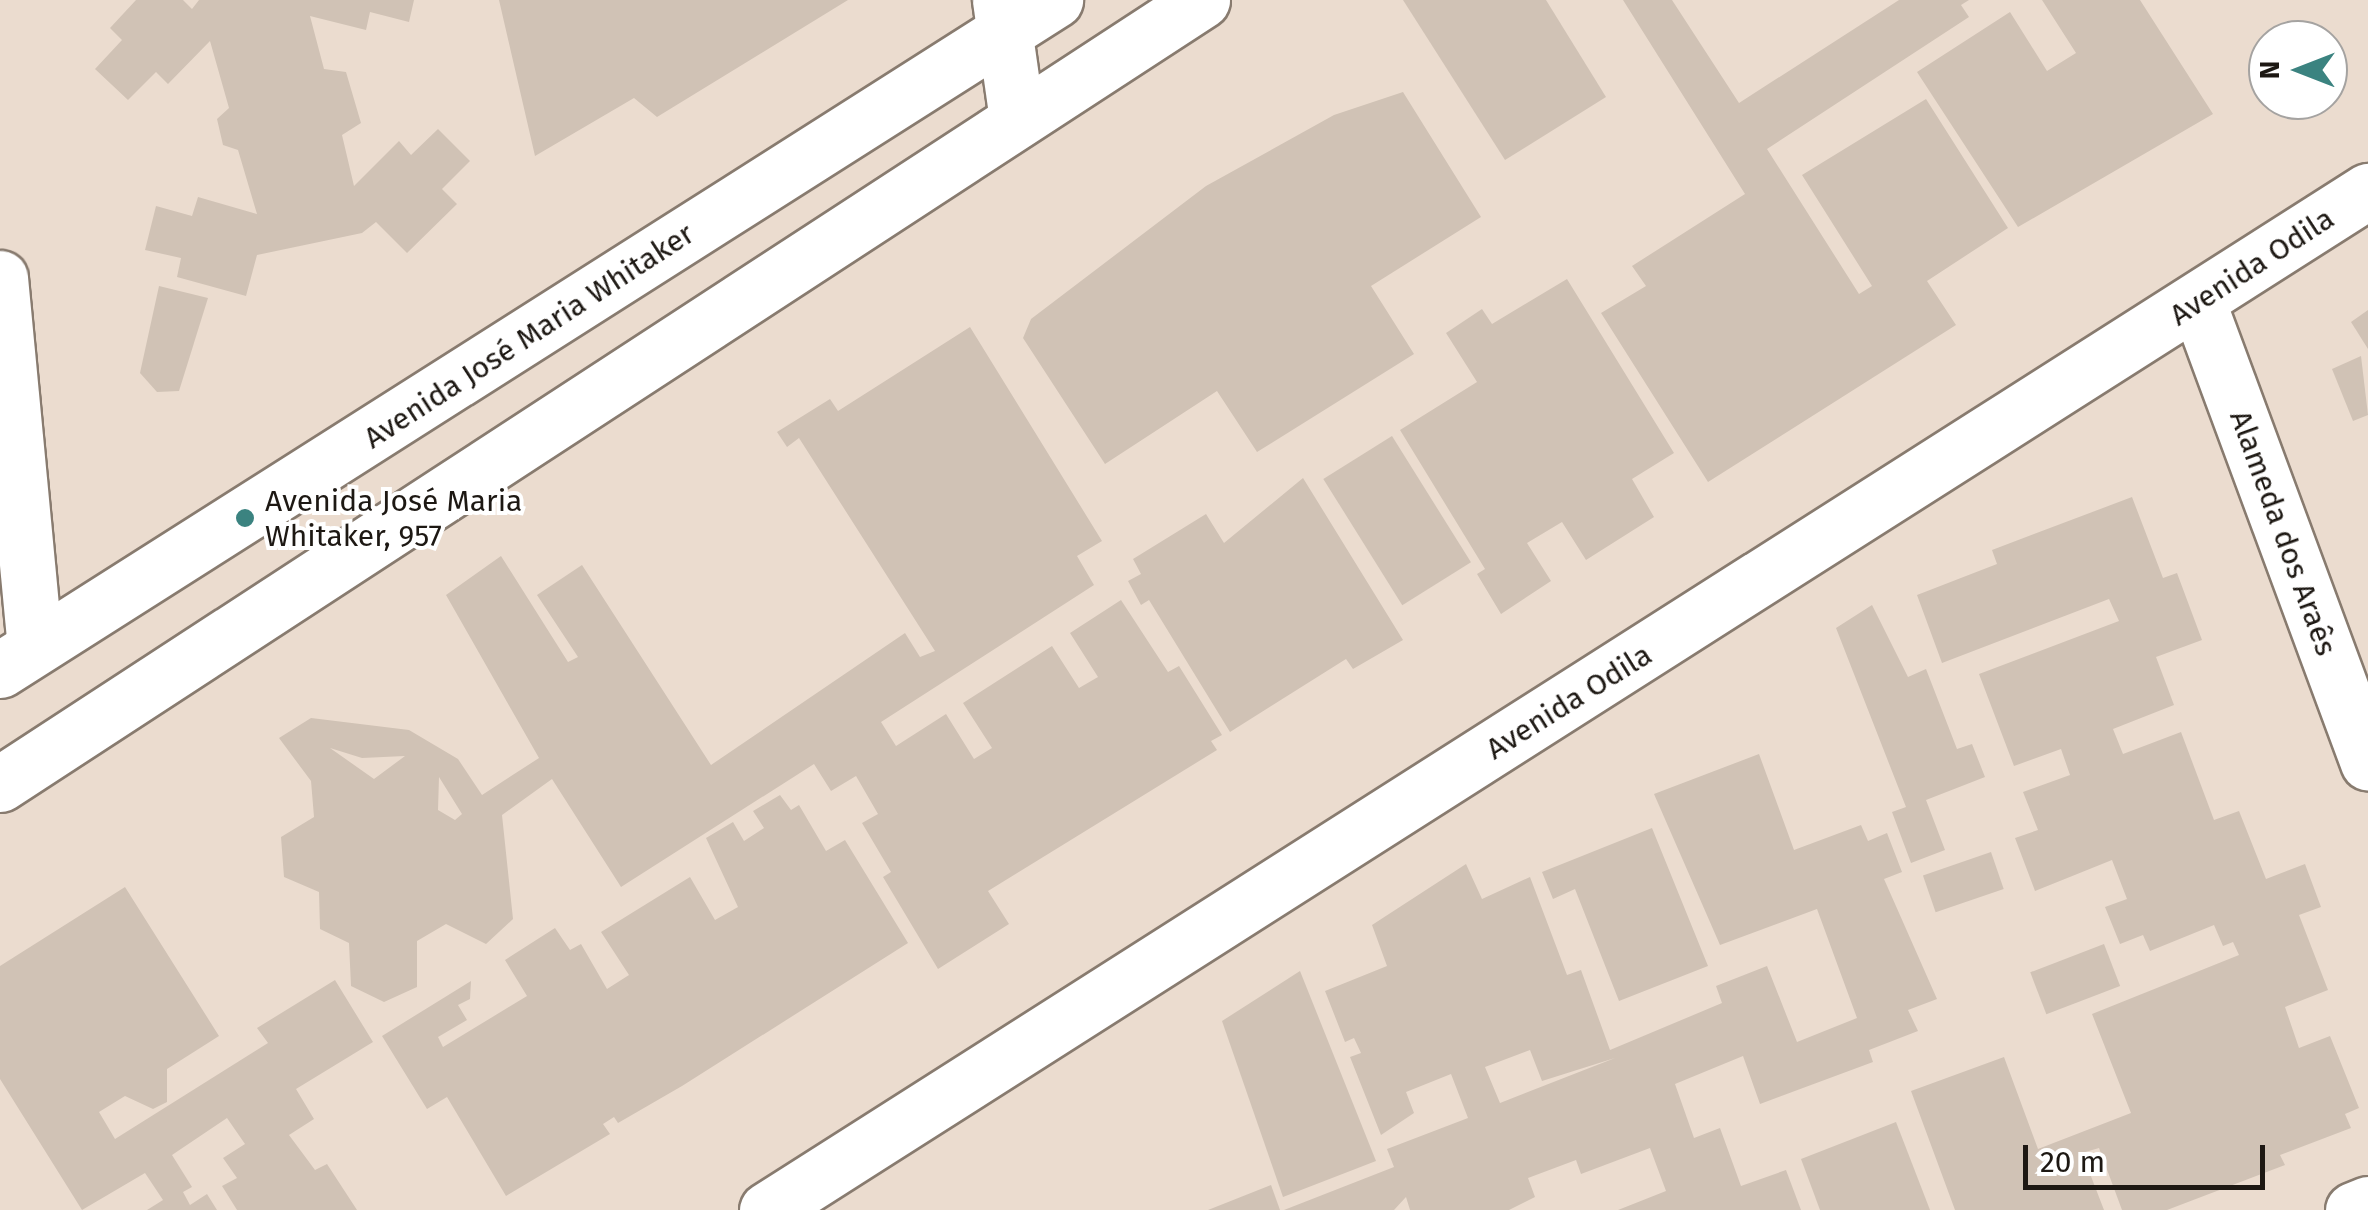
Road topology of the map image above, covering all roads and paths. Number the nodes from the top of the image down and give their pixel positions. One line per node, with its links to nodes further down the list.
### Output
1 (1055, 0): 3 (street, Avenida José Maria Whitaker)
2 (1202, 0): 4 (street)
3 (1001, 17): 4 (street); 8 (street, Avenida José Maria Whitaker)
4 (1017, 120): 10 (street)
5 (2368, 191): 7 (street, Avenida Odila)
6 (0, 278): 8 (street)
7 (2198, 303): 9 (street, Alameda dos Araês); 12 (street, Avenida Odila)
8 (17, 658)
9 (2368, 763)
10 (0, 784)
11 (2368, 1204): 13 (street)
12 (767, 1210)
13 (2354, 1210)

